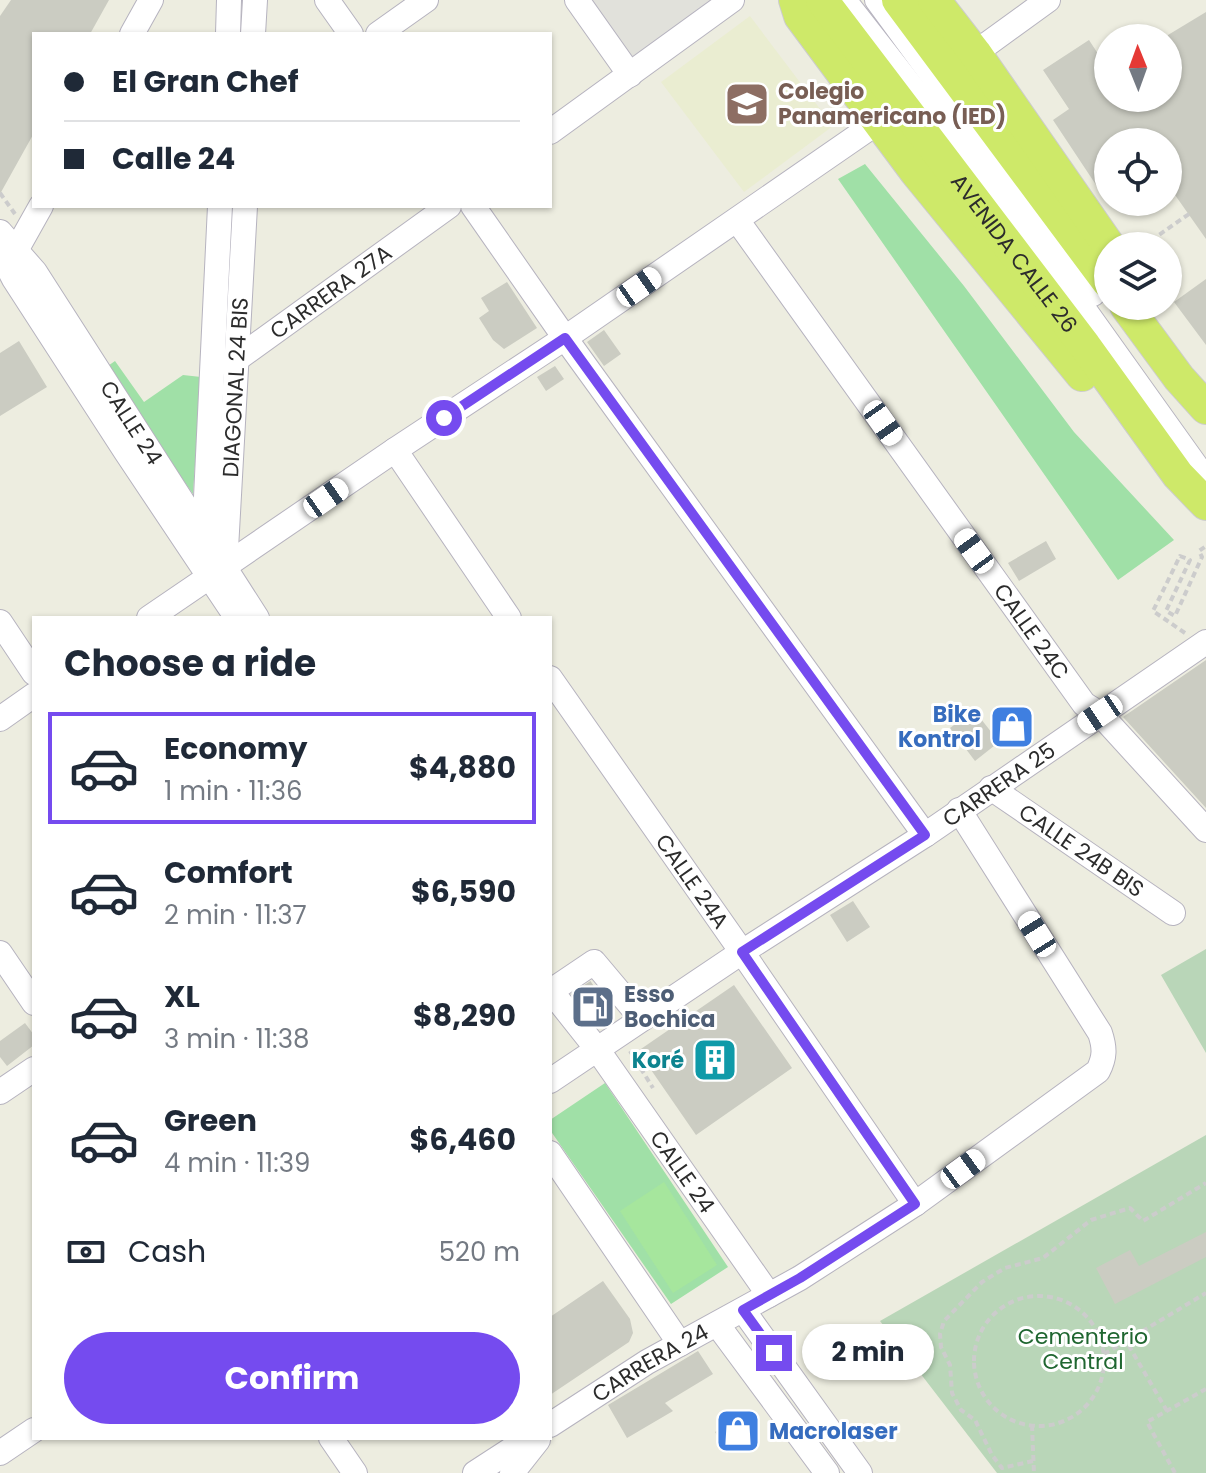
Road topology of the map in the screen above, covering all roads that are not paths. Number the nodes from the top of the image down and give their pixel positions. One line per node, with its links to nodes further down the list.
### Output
1 (151, 0): 14 (street)
2 (229, 0): 15 (street)
3 (327, 0): 17 (street)
4 (426, 0): 18 (street)
5 (577, 0): 20 (street)
6 (732, 0): 20 (street)
7 (844, 0): 41 (street)
8 (877, 0): 40 (street)
9 (898, 0): 31 (main road)
10 (934, 0): 19 (main road)
11 (1048, 0): 19 (street)
12 (260, 2): 16 (street)
13 (801, 4): 21 (main road); 41 (main road, AVENIDA CALLE 26)
14 (133, 32)
15 (228, 32)
16 (253, 32)
17 (350, 32)
18 (381, 32)
19 (975, 53): 29 (main road)
20 (630, 75): 22 (street)
21 (878, 122): 28 (street); 41 (main road)
22 (552, 131)
23 (40, 208): 30 (street)
24 (220, 208): 36 (street, DIAGONAL 24 BIS)
25 (245, 208): 35 (street, DIAGONAL 24 BIS)
26 (446, 208): 35 (street, CARRERA 27A)
27 (474, 208): 34 (street)
28 (737, 220): 34 (street); 55 (street, CALLE 24C)
29 (1099, 232)
30 (5, 256): 43 (street, CALLE 24); 44 (street, CALLE 24)
31 (1094, 263)
32 (1136, 320): 38 (main road)
33 (1161, 320): 37 (main road)
34 (565, 338): 39 (street); 60 (street)
35 (238, 359): 36 (street, CARRERA 27A); 44 (street, DIAGONAL 24 BIS)
36 (212, 377): 43 (street, DIAGONAL 24 BIS)
37 (1206, 386)
38 (1206, 408)
39 (395, 450): 44 (street); 48 (street)
40 (1206, 452)
41 (1192, 477): 42 (main road, AVENIDA CALLE 26)
42 (1206, 504)
43 (205, 533): 44 (street, CALLE 24)
44 (213, 570): 45 (street); 46 (street, CALLE 24); 47 (street, CALLE 24)
45 (152, 616)
46 (236, 616)
47 (255, 616)
48 (508, 616)
49 (0, 622): 51 (street)
50 (1206, 642): 55 (street, CARRERA 25)
51 (32, 670)
52 (552, 685): 54 (street, CALLE 24A)
53 (32, 696): 56 (street)
54 (558, 707): 62 (street, CALLE 24A)
55 (1100, 714): 57 (street, CARRERA 25); 59 (street, CALLE 24C)
56 (0, 719)
57 (991, 788): 58 (street, CARRERA 25); 61 (street, CALLE 24B BIS)
58 (959, 810): 60 (street, CARRERA 25); 74 (street, CARRERA 24)
59 (1206, 830)
60 (925, 835): 62 (street, CARRERA 25)
61 (1173, 913)
62 (742, 952): 68 (street, CARRERA 25); 74 (street, CALLE 24A)
63 (0, 953): 67 (street)
64 (552, 990): 66 (street)
65 (552, 991): 66 (street)
66 (588, 997): 68 (street); 69 (street, CALLE 24)
67 (32, 1000)
68 (642, 1019): 69 (street, CARRERA 25)
69 (597, 1049): 71 (street, CARRERA 25); 75 (street, CALLE 24)
70 (32, 1070): 72 (street)
71 (553, 1074)
72 (0, 1092)
73 (552, 1156): 78 (street)
74 (915, 1204): 75 (street, CARRERA 24)
75 (769, 1295): 76 (street, CARRERA 24)
76 (743, 1310): 77 (street, CARRERA 24); 91 (street)
77 (717, 1324): 78 (street, CARRERA 24); 81 (street)
78 (680, 1344): 79 (street, CARRERA 24)
79 (552, 1424)
80 (32, 1431): 85 (street)
81 (800, 1436): 89 (street); 90 (street)
82 (332, 1440): 86 (street)
83 (526, 1440): 87 (street)
84 (537, 1440): 88 (street)
85 (0, 1453)
86 (355, 1473)
87 (475, 1473)
88 (512, 1473)
89 (806, 1473)
90 (827, 1473)
91 (860, 1473)

